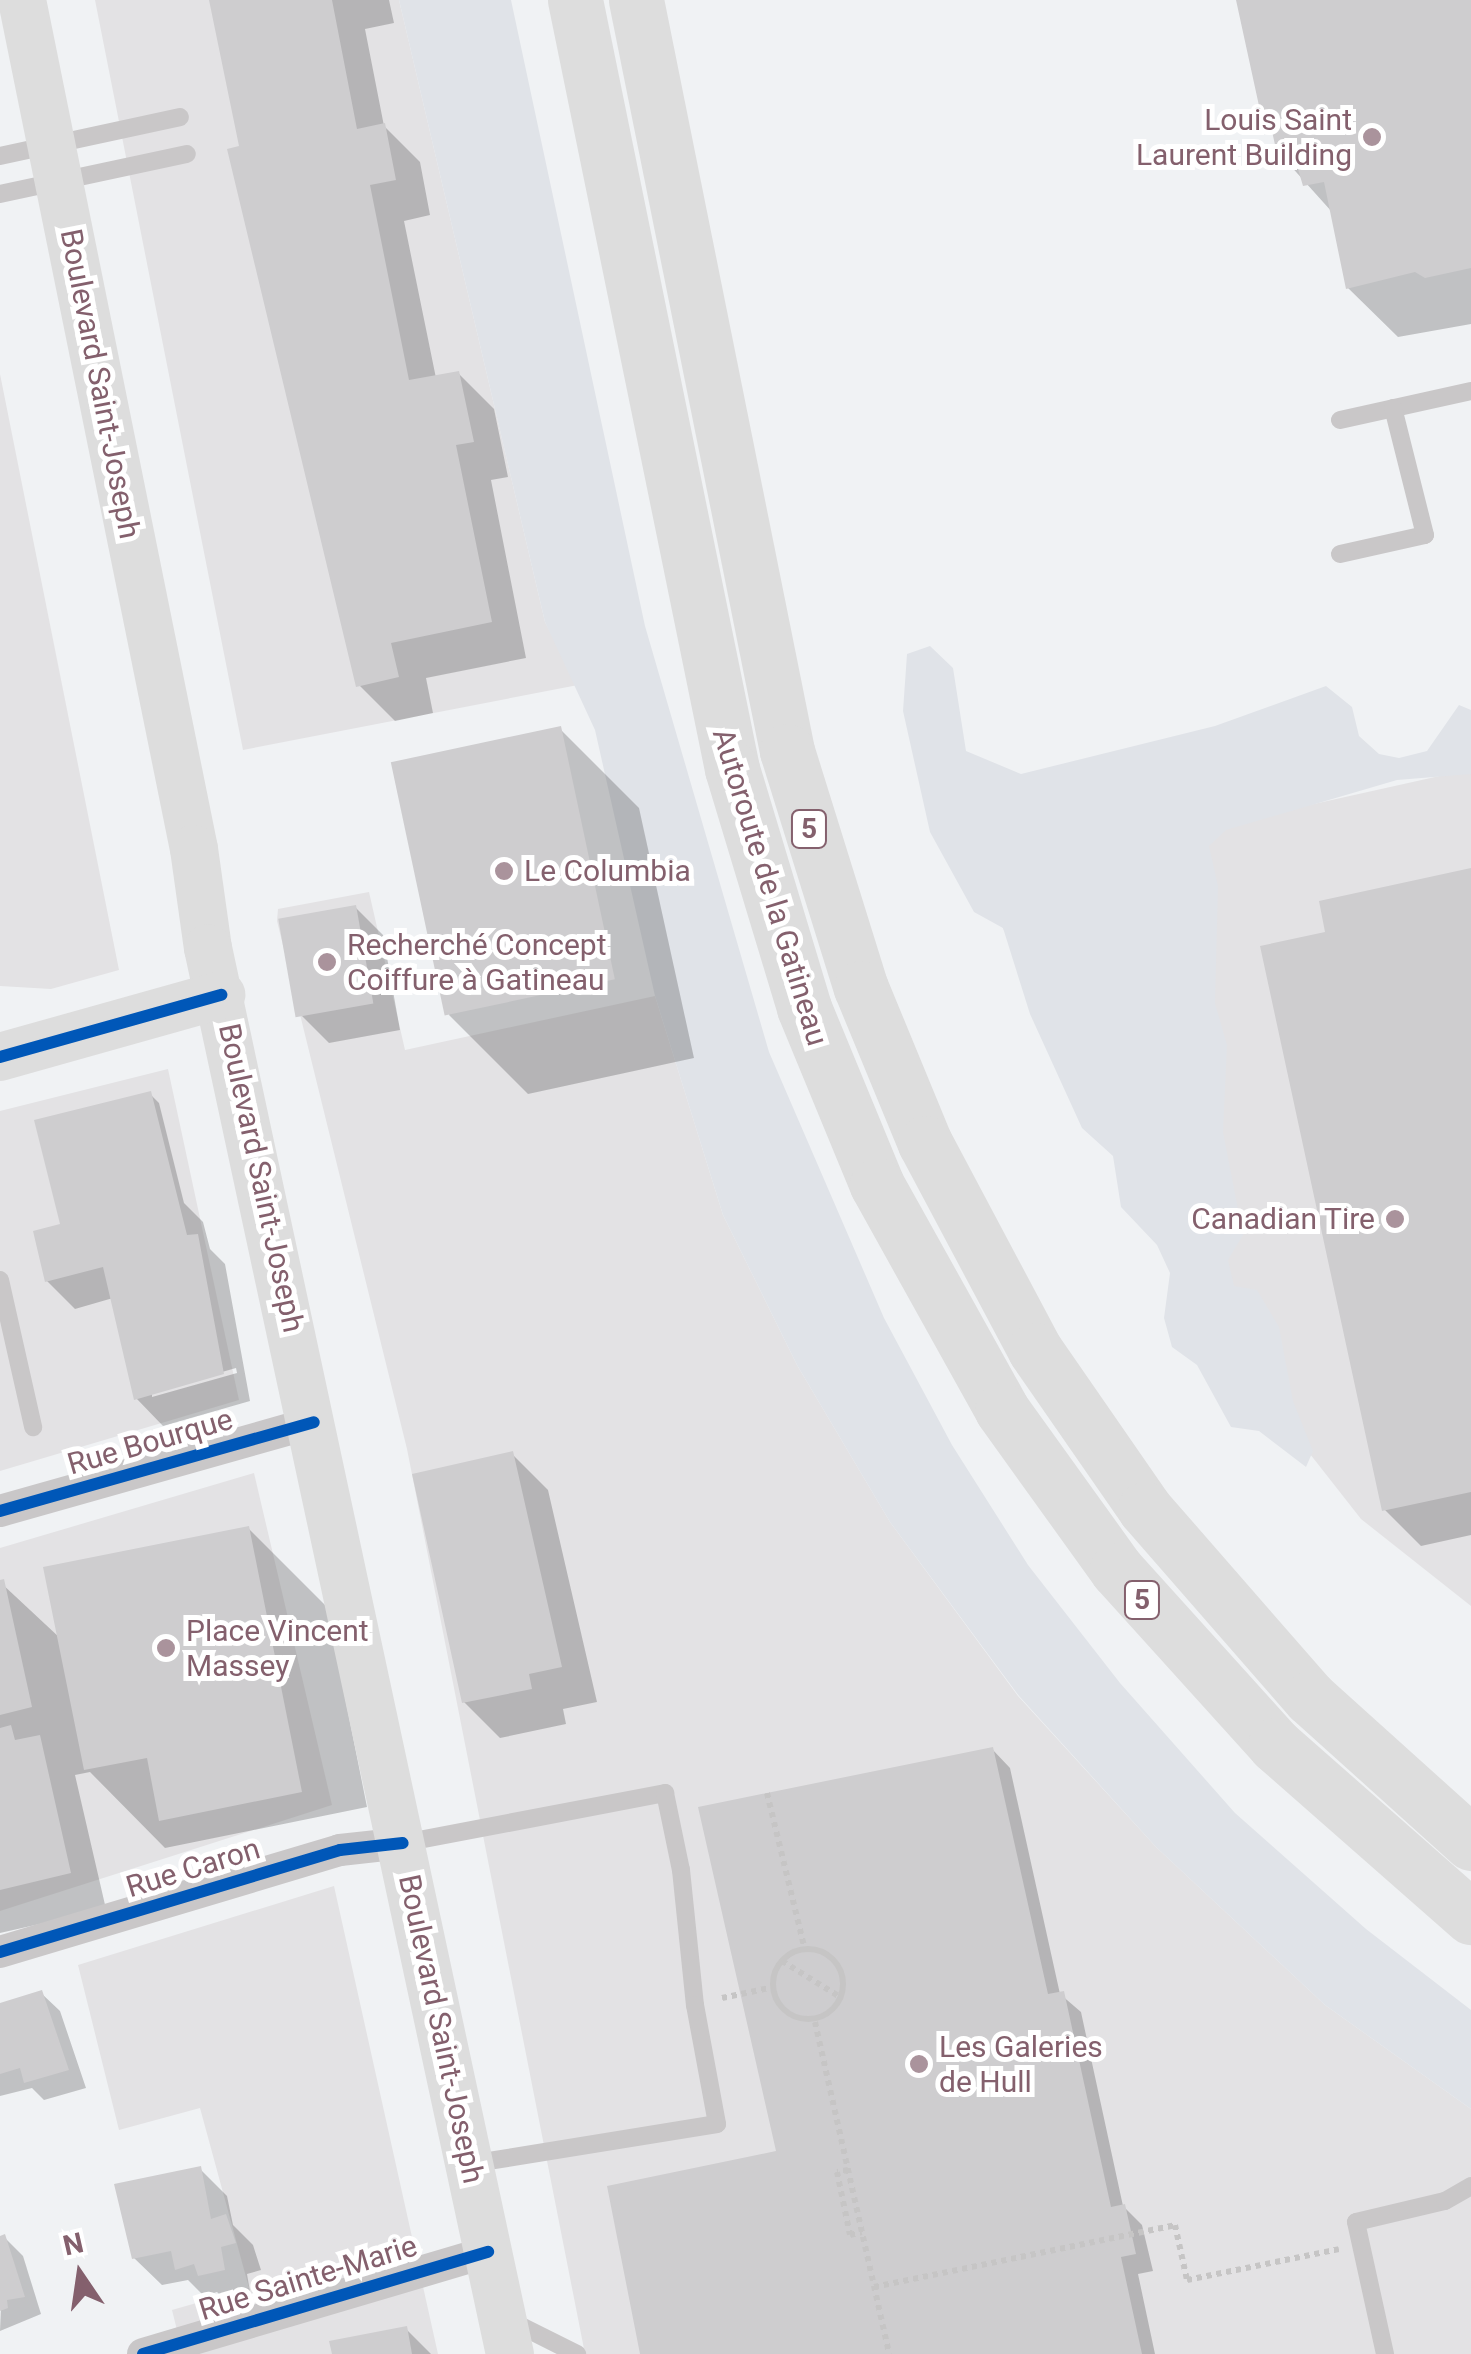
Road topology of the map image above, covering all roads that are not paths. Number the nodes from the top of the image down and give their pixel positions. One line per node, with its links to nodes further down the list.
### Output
1 (22, 0): 7 (main road, Boulevard Saint-Joseph)
2 (575, 0): 21 (highway, Autoroute de la Gatineau / 5)
3 (636, 0): 19 (highway, Autoroute de la Gatineau / 5)
4 (180, 117): 7 (lane)
5 (187, 154): 7 (lane)
6 (0, 156): 7 (lane)
7 (55, 164): 8 (lane); 13 (main road, Boulevard Saint-Joseph)
8 (0, 194)
9 (1471, 391): 10 (lane)
10 (1393, 408): 11 (lane); 12 (lane)
11 (1340, 420)
12 (1340, 554)
13 (221, 995): 14 (main road); 16 (main road, Boulevard Saint-Joseph)
14 (0, 1058)
15 (0, 1280): 17 (lane)
16 (314, 1422): 18 (street, Rue Bourque); 20 (main road, Boulevard Saint-Joseph)
17 (33, 1427)
18 (0, 1511)
19 (1471, 1843)
20 (403, 1844): 22 (street, Rue Caron); 23 (main road, Boulevard Saint-Joseph); 23 (lane)
21 (1471, 1917)
22 (0, 1952)
23 (470, 2164): 25 (main road, Boulevard Saint-Joseph)
24 (1471, 2186): 29 (lane)
25 (488, 2252): 26 (main road, Boulevard Saint-Joseph); 27 (street, Rue Sainte-Marie)
26 (506, 2335): 28 (lane)
27 (144, 2354)
28 (577, 2354)
29 (1385, 2354)

